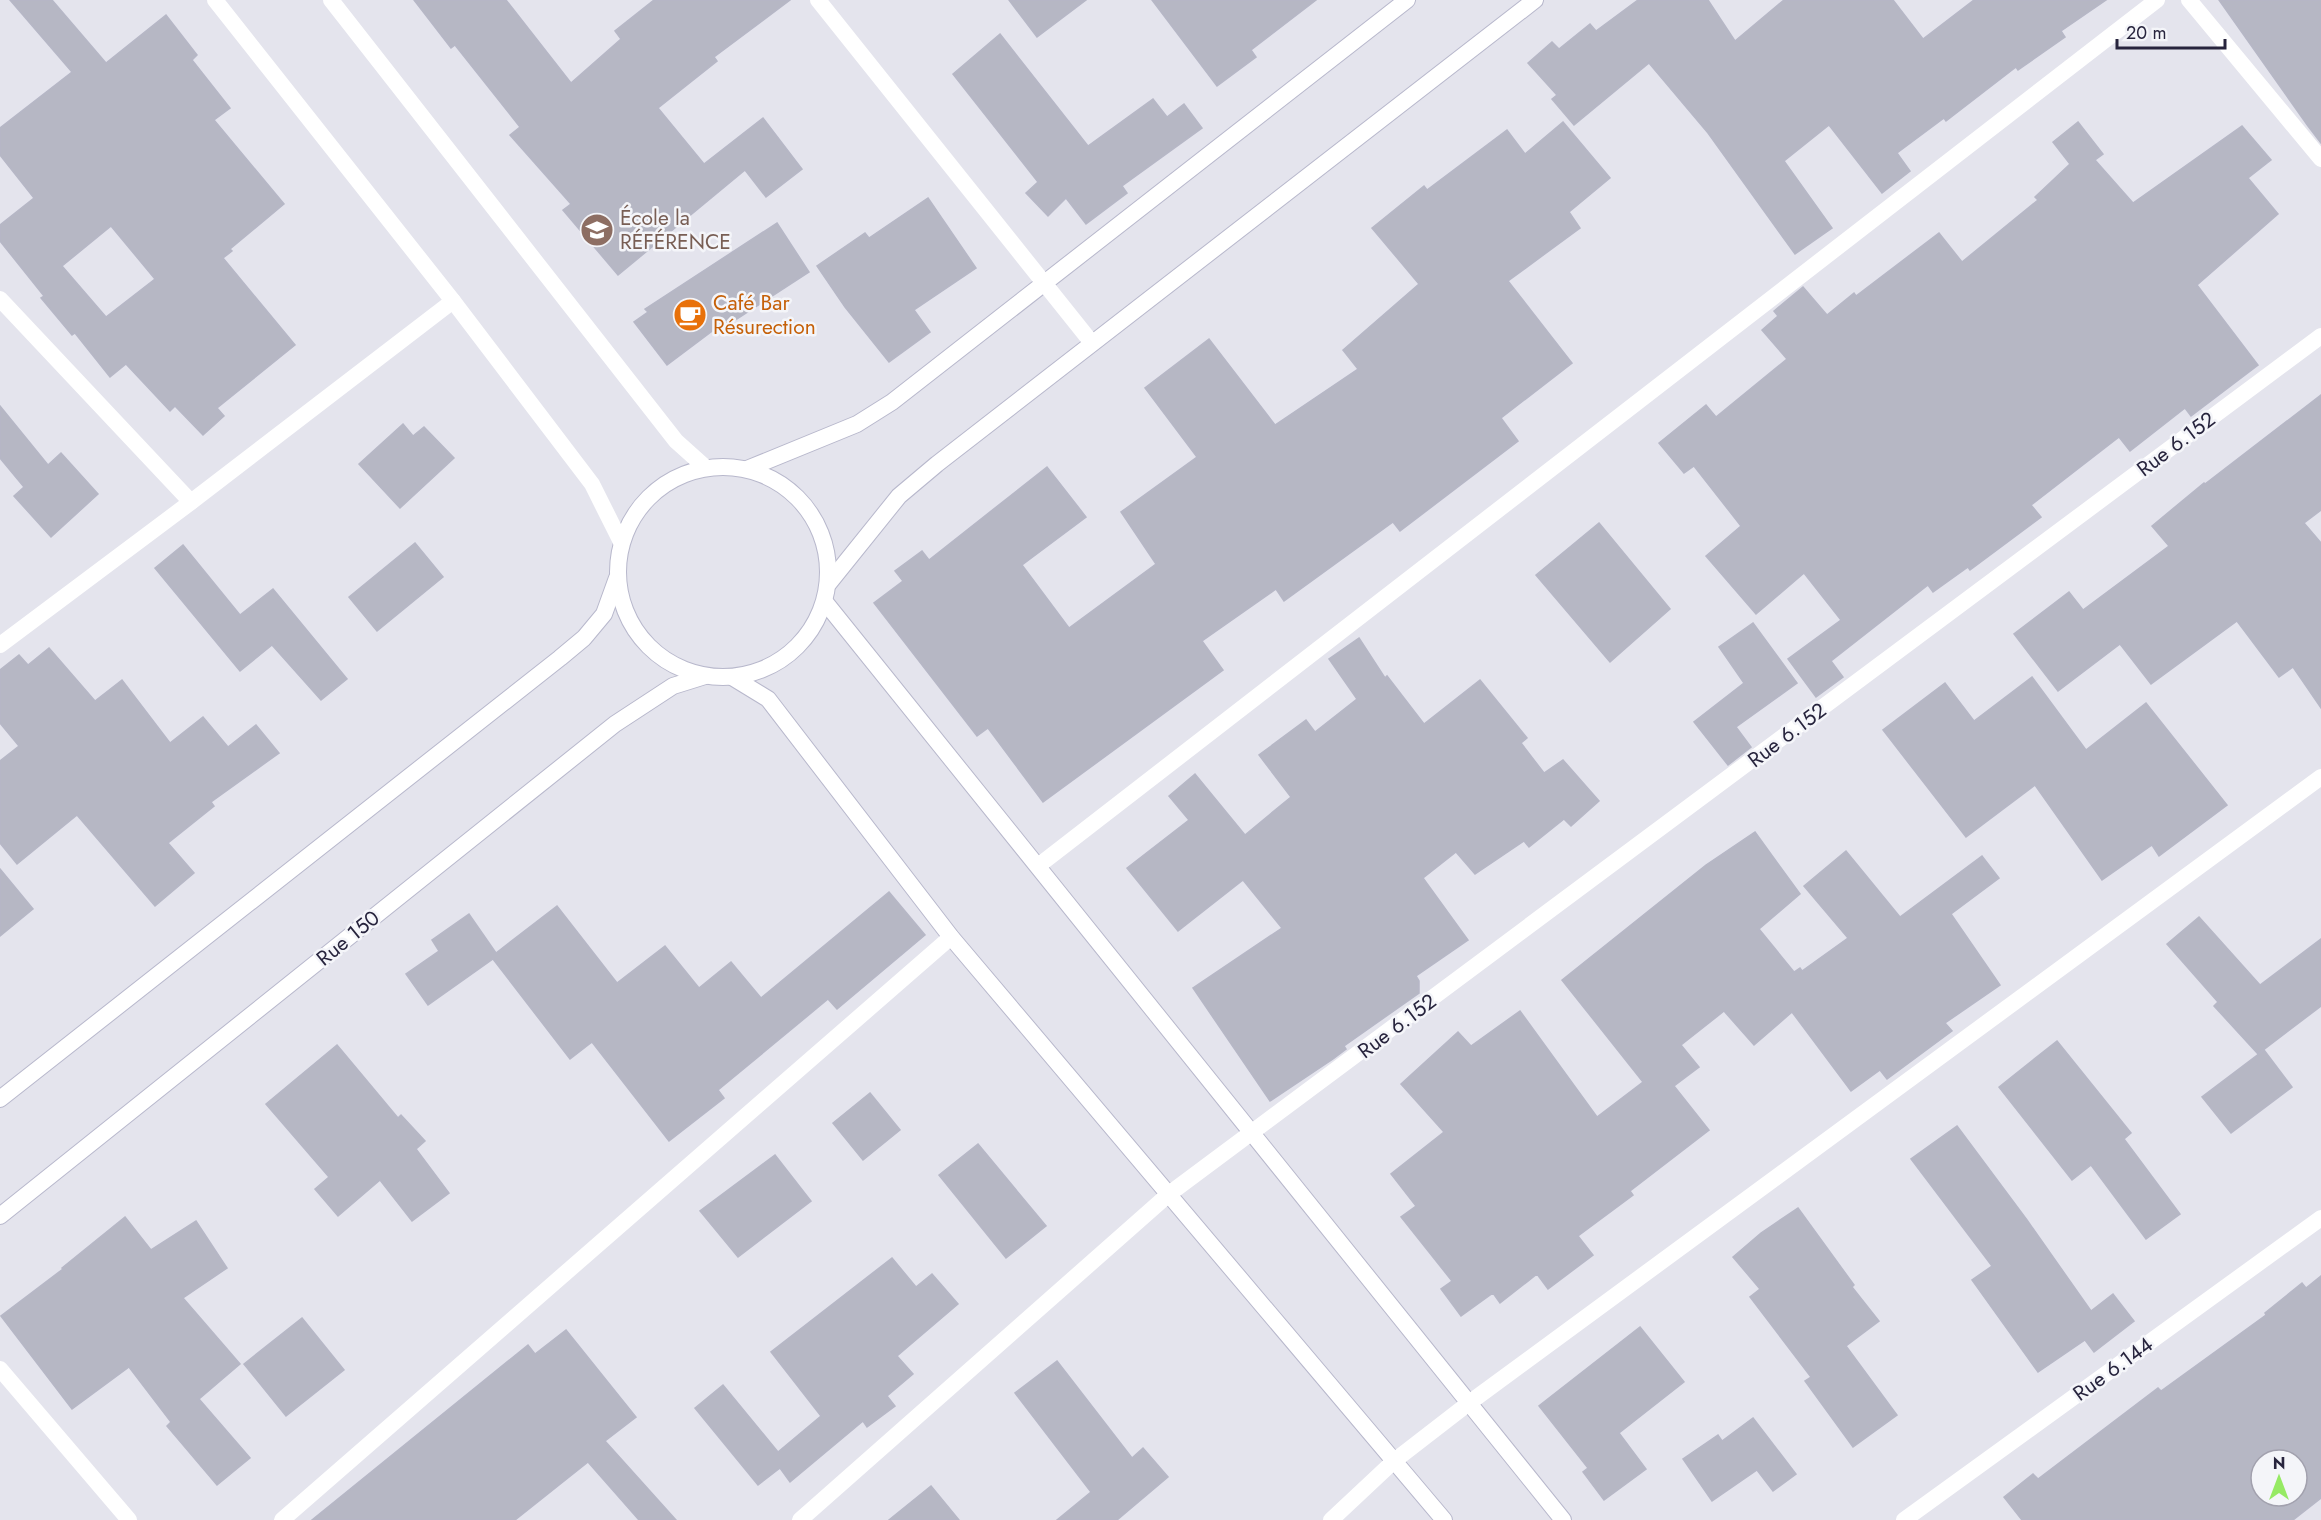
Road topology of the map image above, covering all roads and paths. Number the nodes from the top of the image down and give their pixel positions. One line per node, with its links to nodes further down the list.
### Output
1 (215, 0): 11 (street)
2 (331, 0): 14 (street)
3 (818, 0): 9 (street)
4 (1407, 0): 9 (street)
5 (1535, 0): 13 (street)
6 (2157, 0): 25 (street)
7 (2189, 0): 8 (street)
8 (2321, 159)
9 (1044, 283): 13 (street); 15 (street)
10 (0, 299): 16 (street)
11 (453, 301): 16 (street); 17 (street)
12 (2321, 336): 28 (street, Rue 6.152)
13 (1092, 343): 19 (street)
14 (705, 468): 15 (street); 17 (street)
15 (747, 469): 19 (street)
16 (191, 502): 21 (street)
17 (621, 543): 18 (street)
18 (617, 579): 22 (street); 27 (street)
19 (829, 583): 20 (street)
20 (825, 602): 23 (street); 25 (street)
21 (0, 645)
22 (705, 676): 23 (street); 30 (street, Rue 150)
23 (732, 678): 26 (street)
24 (2321, 777): 33 (street)
25 (1038, 866): 28 (street)
26 (951, 937): 29 (street); 36 (street)
27 (0, 1099)
28 (1252, 1134): 29 (street, Rue 6.152); 33 (street)
29 (1168, 1194): 34 (street); 37 (street, Rue 6.152)
30 (0, 1216)
31 (2321, 1218): 41 (street, Rue 6.144)
32 (0, 1369): 35 (street)
33 (1469, 1403): 34 (street); 40 (street)
34 (1394, 1461): 38 (street); 39 (street)
35 (129, 1520)
36 (282, 1520)
37 (800, 1520)
38 (1331, 1520)
39 (1444, 1520)
40 (1563, 1520)
41 (1904, 1520)

